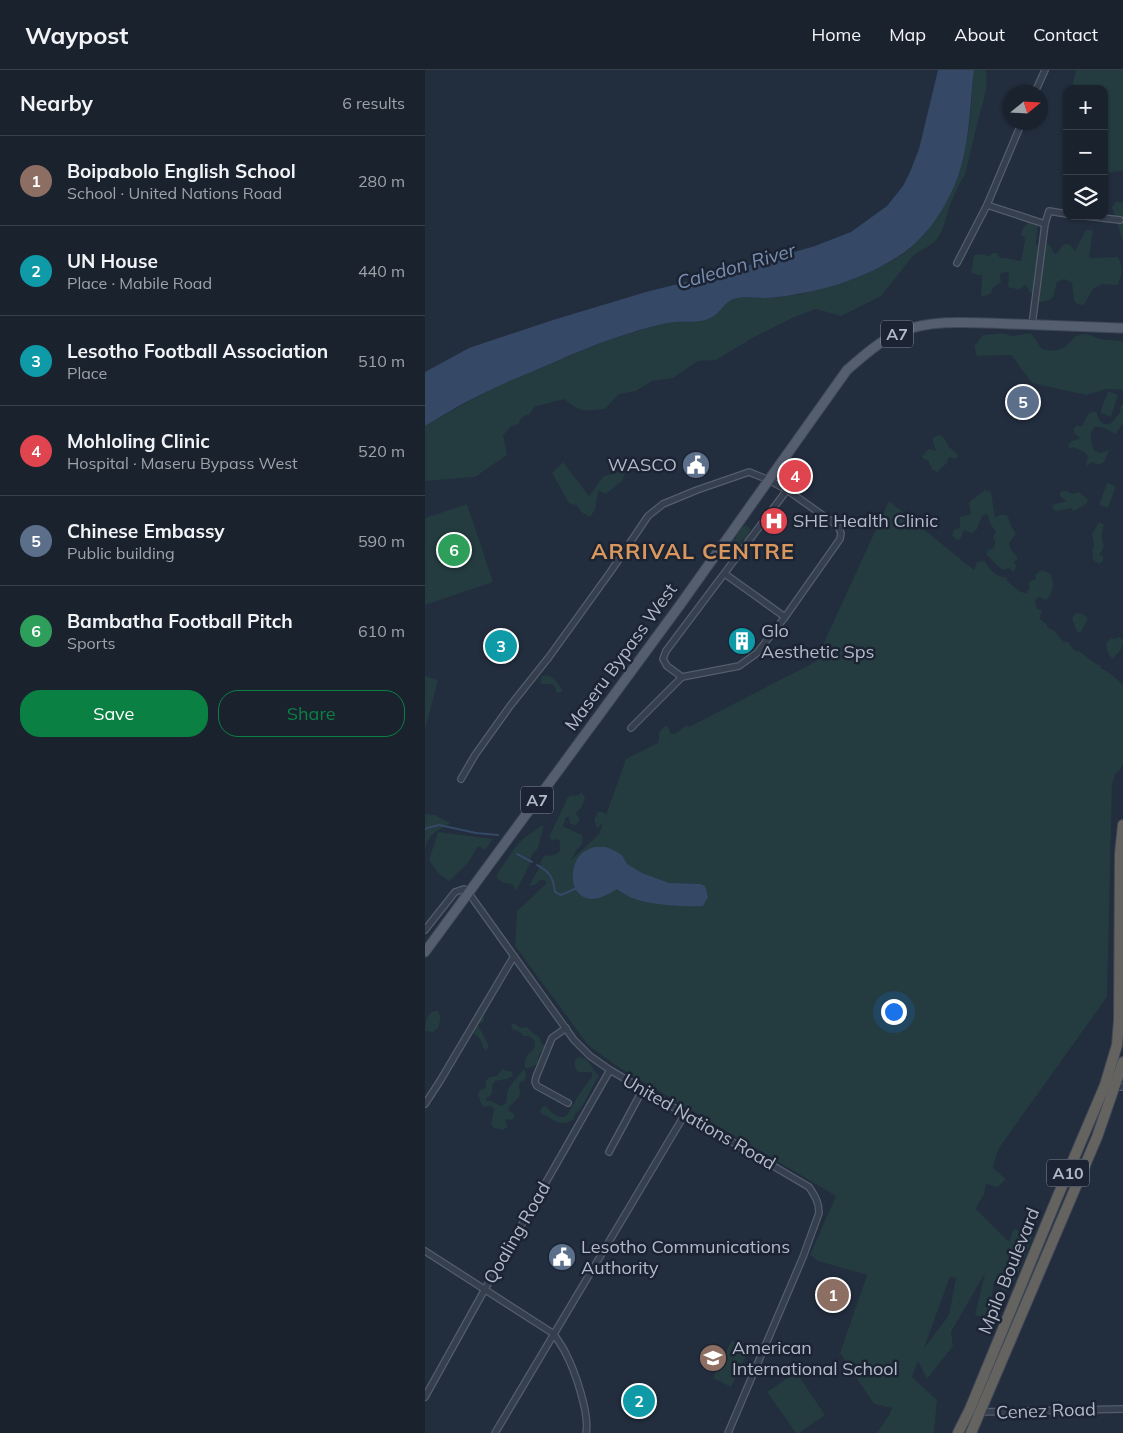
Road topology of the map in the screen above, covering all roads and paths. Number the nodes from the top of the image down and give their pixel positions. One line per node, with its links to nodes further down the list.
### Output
1 (1045, 70): 2 (street)
2 (1038, 85)
3 (1020, 130): 4 (street)
4 (987, 205): 8 (street); 9 (street)
5 (1063, 213): 8 (street)
6 (1108, 219): 7 (street)
7 (1120, 220)
8 (1045, 224): 10 (street)
9 (957, 264)
10 (1032, 325): 11 (main road, Maseru Bypass West / A7); 12 (main road, Maseru Bypass West / A7)
11 (1123, 328)
12 (769, 480): 13 (street); 18 (street); 20 (main road, Maseru Bypass West / A7)
13 (787, 490): 14 (street); 15 (street)
14 (725, 574): 15 (street); 16 (street)
15 (785, 617): 16 (street)
16 (682, 677): 17 (street)
17 (631, 728)
18 (461, 780)
19 (1123, 825): 27 (highway, Mpilo Boulevard / A10)
20 (468, 892): 21 (street); 22 (main road, Maseru Bypass West / A7); 23 (street, United Nations Road)
21 (425, 930)
22 (425, 952)
23 (514, 956): 24 (street, United Nations Road); 30 (street)
24 (565, 1028): 26 (street, United Nations Road); 29 (street)
25 (1123, 1062): 27 (highway, Mpilo Boulevard / A10)
26 (610, 1070): 28 (street, United Nations Road); 34 (street, Qoaling Road)
27 (1114, 1087): 38 (highway, Mpilo Boulevard / A10); 39 (highway, Mpilo Boulevard / A10)
28 (643, 1089): 31 (street, United Nations Road); 32 (street)
29 (568, 1103)
30 (425, 1104)
31 (685, 1114): 35 (street); 42 (street, United Nations Road)
32 (609, 1152)
33 (425, 1251): 34 (street)
34 (485, 1288): 35 (street); 36 (street, Qoaling Road)
35 (554, 1334): 40 (street); 41 (street)
36 (425, 1398)
37 (1123, 1409): 39 (street, Cenez Road)
38 (970, 1410): 39 (street, Cenez Road); 43 (highway, Mpilo Boulevard / A10)
39 (980, 1413): 44 (highway, Mpilo Boulevard / A10)
40 (495, 1433)
41 (586, 1433)
42 (728, 1433)
43 (958, 1433)
44 (971, 1433)

